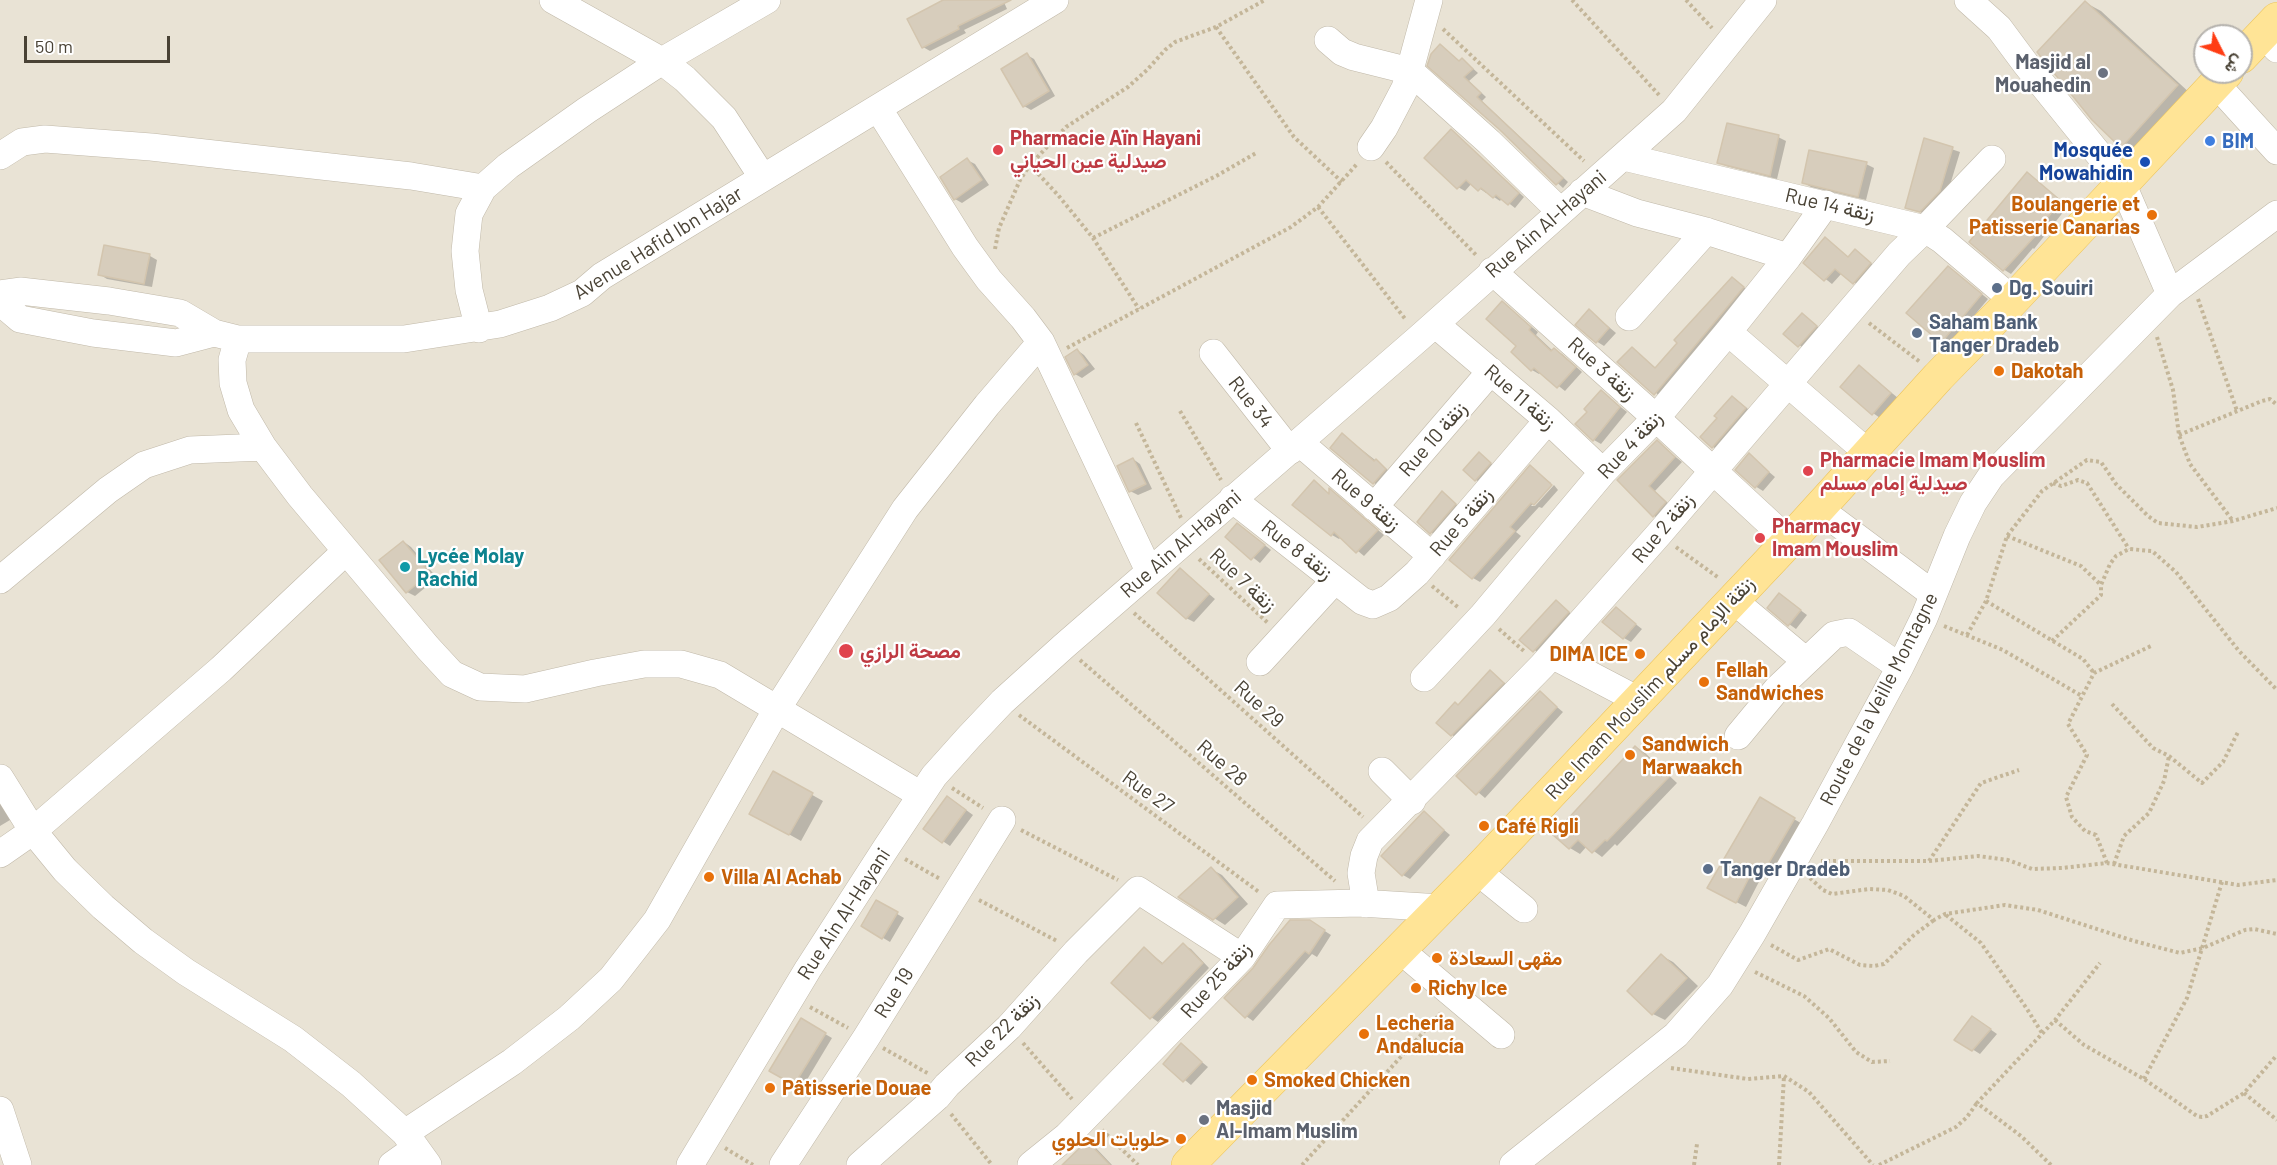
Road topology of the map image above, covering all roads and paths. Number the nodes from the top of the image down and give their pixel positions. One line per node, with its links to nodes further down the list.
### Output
1 (553, 0): 15 (street)
2 (767, 0): 15 (street)
3 (1054, 0): 19 (street, Avenue Hafid Ibn Hajar)
4 (1265, 0): 10 (path)
5 (1572, 0): 20 (path)
6 (1686, 0): 13 (path)
7 (1763, 0): 13 (street, Rue Ain Al-Hayani)
8 (1974, 2): 30 (street)
9 (1427, 7): 16 (street); 31 (path)
10 (1216, 27): 27 (path); 29 (path)
11 (2272, 34): 14 (main road)
12 (1328, 40): 16 (street)
13 (1728, 45): 20 (street, Rue Ain Al-Hayani)
14 (2253, 48)
15 (662, 62): 28 (street); 32 (street)
16 (1410, 71): 21 (street); 35 (street)
17 (2215, 84): 30 (main road, Rue Imam Mouslim زنقة الإمام مسلم)
18 (2226, 84): 22 (street)
19 (878, 108): 28 (street, Avenue Hafid Ibn Hajar); 42 (street)
20 (1674, 111): 25 (street, Rue Ain Al-Hayani)
21 (1371, 147): 29 (path); 41 (path)
22 (2277, 152)
23 (1256, 153): 39 (path)
24 (0, 156): 32 (street)
25 (1624, 157): 31 (street, Rue Ain Al-Hayani); 33 (street, Rue 14 زنقة)
26 (1992, 159): 37 (street, Rue 2 زنقة)
27 (1030, 165): 39 (path); 42 (path)
28 (763, 178): 51 (street, Avenue Hafid Ibn Hajar)
29 (1342, 182): 34 (path)
30 (2122, 183): 43 (street); 45 (main road, Rue Imam Mouslim زنقة الإمام مسلم)
31 (1591, 184): 35 (street, Rue Ain Al-Hayani); 38 (street)
32 (483, 188): 51 (street)
33 (1826, 204): 37 (street, Rue 14 زنقة); 40 (street, Rue 4 زنقة)
34 (1318, 207): 47 (path); 52 (path)
35 (1560, 212): 41 (street, Rue Ain Al-Hayani)
36 (2277, 214): 43 (street, Route de la Veille Montagne)
37 (1925, 229): 45 (street, Rue 14 زنقة); 48 (street, Rue 2 زنقة)
38 (1706, 231): 40 (street); 50 (street)
39 (1093, 238): 47 (path)
40 (1788, 257): 53 (street, Rue 4 زنقة)
41 (1492, 272): 52 (street, Rue Ain Al-Hayani); 63 (street, Rue 3 زنقة)
42 (989, 280): 55 (street)
43 (2180, 286): 49 (street, Route de la Veille Montagne); 62 (path)
44 (0, 294): 54 (street)
45 (2013, 300): 76 (main road, Rue Imam Mouslim زنقة الإمام مسلم)
46 (0, 302): 54 (street, Avenue Hafid Ibn Hajar)
47 (1139, 309): 55 (path)
48 (1852, 309): 57 (path); 59 (street, Rue 2 زنقة)
49 (2150, 314): 66 (path); 93 (street, Route de la Veille Montagne)
50 (1629, 317)
51 (479, 329): 54 (street, Avenue Hafid Ibn Hajar)
52 (1427, 331): 58 (street, Rue 11 زنقة); 69 (street, Rue Ain Al-Hayani)
53 (1728, 332): 59 (street); 63 (street, Rue 4 زنقة)
54 (226, 336): 68 (street)
55 (1045, 350): 85 (street); 111 (street)
56 (1213, 353): 69 (street, Rue 34)
57 (1928, 369)
58 (1491, 371): 64 (street, Rue 11 زنقة); 74 (street, Rue 10 زنقة)
59 (1786, 384): 67 (street); 70 (street, Rue 2 زنقة)
60 (2277, 405): 62 (path)
61 (1180, 411): 73 (path)
62 (2237, 411): 66 (path)
63 (1656, 418): 70 (street, Rue 3 زنقة); 71 (street, Rue 4 زنقة)
64 (1548, 420): 71 (street, Rue 11 زنقة); 84 (street, Rue 5 زنقة)
65 (1137, 423): 80 (path, Rue 7 زنقة)
66 (2179, 435): 77 (path)
67 (1859, 445)
68 (263, 447): 83 (street); 86 (street)
69 (1295, 447): 73 (street, Rue Ain Al-Hayani); 74 (street, Rue 9 زنقة)
70 (1712, 470): 78 (street, Rue 2 زنقة); 81 (street, Rue 3 زنقة)
71 (1604, 472): 94 (street, Rue 4 زنقة)
72 (2053, 483): 77 (path); 79 (path); 82 (path)
73 (1232, 499): 80 (street, Rue Ain Al-Hayani); 87 (street, Rue 8 زنقة)
74 (1374, 507): 84 (street, Rue 9 زنقة)
75 (2277, 508): 77 (path)
76 (1819, 509): 81 (main road, Rue Imam Mouslim زنقة الإمام مسلم); 93 (street)
77 (2234, 521)
78 (1659, 534): 89 (path); 100 (street, Rue 2 زنقة)
79 (2007, 536): 88 (path); 92 (path)
80 (1186, 541): 85 (street, Rue Ain Al-Hayani); 96 (path, Rue 7 زنقة)
81 (1789, 541): 89 (main road, Rue Imam Mouslim زنقة الإمام مسلم)
82 (2128, 549): 88 (path); 106 (path)
83 (346, 551): 111 (street); 121 (street)
84 (1424, 565): 91 (street, Rue 5 زنقة); 94 (path)
85 (1149, 571): 90 (street, Rue Ain Al-Hayani)
86 (0, 580)
87 (1335, 580): 91 (street, Rue 8 زنقة); 96 (street)
88 (2101, 585): 97 (path)
89 (1730, 592): 101 (street); 108 (main road, Rue Imam Mouslim زنقة الإمام مسلم)
90 (1117, 598): 98 (street, Rue Ain Al-Hayani); 122 (path, Rue 29)
91 (1362, 602)
92 (1986, 602): 95 (path); 97 (path)
93 (1928, 606): 95 (path); 103 (street, Route de la Veille Montagne)
94 (1479, 619): 100 (path); 105 (street, Rue 4 زنقة)
95 (1967, 635): 107 (path)
96 (1283, 638): 102 (street)
97 (2052, 641): 104 (path)
98 (1064, 646): 109 (street, Rue Ain Al-Hayani); 132 (path, Rue 28)
99 (2151, 646): 104 (path)
100 (1547, 661): 108 (street); 119 (street, Rue 2 زنقة)
101 (1806, 661): 103 (street); 113 (street)
102 (1260, 662)
103 (1899, 667): 124 (street, Route de la Veille Montagne)
104 (2094, 673): 107 (path)
105 (1424, 678)
106 (2277, 690)
107 (2082, 696): 126 (path)
108 (1638, 700): 128 (main road, Rue Imam Mouslim زنقة الإمام مسلم)
109 (1002, 702): 118 (street, Rue Ain Al-Hayani); 133 (path, Rue 27)
110 (2112, 704): 114 (path)
111 (777, 709): 118 (street); 161 (street)
112 (2238, 732): 114 (path)
113 (1738, 736)
114 (2169, 756): 127 (path)
115 (2019, 770): 125 (path)
116 (1382, 771): 119 (street)
117 (0, 778): 121 (street)
118 (928, 785): 120 (path); 159 (street, Rue Ain Al-Hayani)
119 (1412, 801): 122 (street, Rue 2 زنقة)
120 (1002, 820): 131 (path); 166 (street, Rue 19)
121 (33, 831): 123 (street); 161 (street)
122 (1380, 832): 132 (street, Rue 2 زنقة)
123 (0, 854)
124 (1792, 861): 125 (path); 137 (path); 138 (street, Route de la Veille Montagne)
125 (1929, 861): 126 (path)
126 (2107, 862): 127 (path)
127 (2114, 864): 130 (path)
128 (1477, 871): 134 (main road, Rue Imam Mouslim زنقة الإمام مسلم); 135 (street)
129 (2277, 880): 130 (path)
130 (2222, 882): 140 (path)
131 (1138, 890): 142 (street); 155 (street, Rue 22 زنقة)
132 (1363, 903): 133 (street); 134 (street)
133 (1277, 905): 142 (street, Rue 25 زنقة)
134 (1441, 908): 141 (main road, Rue Imam Mouslim زنقة الإمام مسلم)
135 (1524, 909)
136 (1945, 914): 137 (path); 140 (path); 147 (path)
137 (1934, 920): 138 (path)
138 (1752, 934): 143 (street, Route de la Veille Montagne)
139 (2277, 934): 140 (path)
140 (2203, 948): 153 (path)
141 (1399, 949): 145 (street); 170 (main road, Rue Imam Mouslim زنقة الإمام مسلم)
142 (1242, 957): 169 (street, Rue 25 زنقة)
143 (1735, 963): 150 (street, Route de la Veille Montagne); 151 (path)
144 (2100, 963): 146 (path)
145 (1456, 995): 148 (street); 171 (path)
146 (2055, 1020): 147 (path); 153 (path)
147 (2042, 1034): 156 (path)
148 (1501, 1035)
149 (2277, 1055): 154 (path)
150 (1645, 1059): 152 (path); 172 (street, Route de la Veille Montagne)
151 (1890, 1061)
152 (1784, 1076): 174 (path); 175 (path)
153 (2144, 1079): 154 (path)
154 (2244, 1093): 158 (path)
155 (937, 1097): 167 (street, Rue 22 زنقة); 168 (path)
156 (1977, 1103): 176 (path); 177 (path)
157 (0, 1110): 162 (street)
158 (2277, 1120)
159 (706, 1137): 164 (street, Rue Ain Al-Hayani); 165 (path)
160 (1697, 1144): 173 (path)
161 (416, 1149): 163 (street)
162 (18, 1165)
163 (392, 1165)
164 (690, 1165)
165 (753, 1165)
166 (783, 1165)
167 (860, 1165)
168 (992, 1165)
169 (1032, 1165)
170 (1188, 1165)
171 (1302, 1165)
172 (1513, 1165)
173 (1694, 1165)
174 (1779, 1165)
175 (1873, 1165)
176 (1879, 1165)
177 (2051, 1165)

